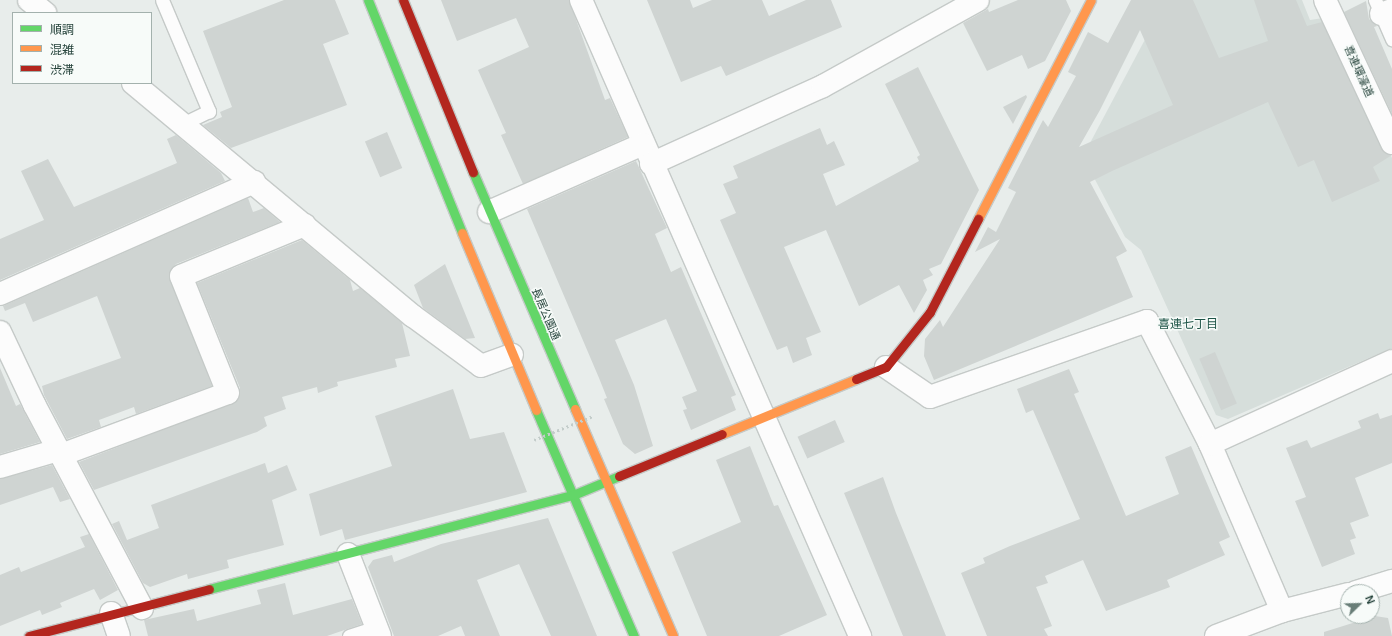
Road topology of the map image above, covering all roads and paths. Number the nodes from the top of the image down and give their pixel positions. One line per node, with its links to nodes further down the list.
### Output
1 (29, 0): 10 (street)
2 (162, 0): 13 (lane)
3 (368, 0): 22 (main road)
4 (403, 0): 18 (main road, 長居公園通)
5 (581, 0): 14 (street)
6 (978, 0): 16 (street)
7 (1091, 0): 24 (main road)
8 (1325, 0): 15 (street, 喜連環濠道)
9 (1383, 8): 11 (lane)
10 (44, 12)
11 (1392, 39)
12 (134, 84): 13 (street)
13 (184, 123): 17 (street)
14 (643, 144): 16 (street); 18 (street)
15 (1392, 144)
16 (651, 164): 26 (street)
17 (254, 182): 19 (street); 20 (street)
18 (489, 212): 31 (main road, 長居公園通)
19 (305, 225): 22 (street); 29 (street)
20 (0, 294)
21 (0, 332): 29 (street)
22 (512, 354): 32 (main road)
23 (1392, 360): 28 (street)
24 (886, 367): 26 (main road); 28 (street)
25 (593, 416): 27 (path, bridge)
26 (761, 416): 31 (main road); 47 (street)
27 (534, 440)
28 (1210, 444): 38 (street)
29 (60, 452): 30 (street); 37 (street)
30 (0, 467)
31 (606, 483): 32 (main road); 46 (main road, 長居公園通)
32 (573, 495): 33 (main road); 45 (main road)
33 (348, 554): 37 (main road); 40 (street)
34 (1392, 581): 35 (street)
35 (1380, 585)
36 (1340, 596): 38 (street)
37 (142, 608): 39 (main road)
38 (1282, 611): 41 (street)
39 (111, 613): 42 (main road); 43 (street)
40 (379, 632): 44 (lane)
41 (1228, 634)
42 (29, 636)
43 (120, 636)
44 (349, 636)
45 (634, 636)
46 (673, 636)
47 (860, 636)

